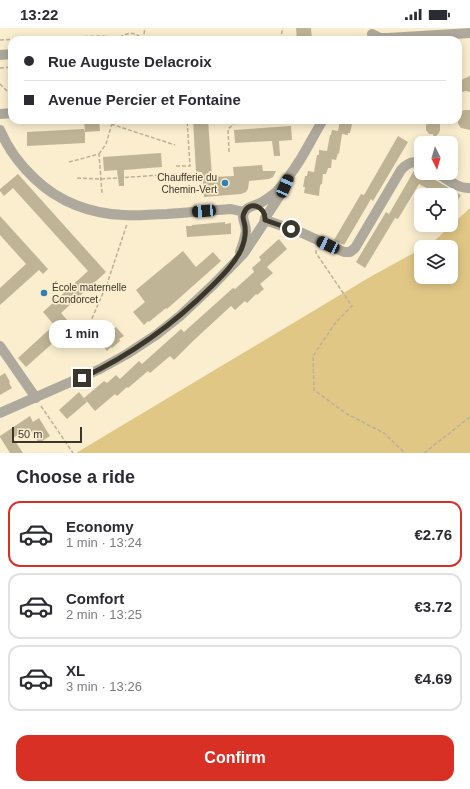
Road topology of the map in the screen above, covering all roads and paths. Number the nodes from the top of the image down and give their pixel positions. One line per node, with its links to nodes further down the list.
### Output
1 (470, 32): 6 (street)
2 (101, 36): 3 (path)
3 (113, 36)
4 (122, 36): 5 (path)
5 (138, 36)
6 (415, 36)
7 (0, 84): 8 (path)
8 (8, 92)
9 (112, 124): 14 (path); 16 (path)
10 (186, 124): 19 (path)
11 (234, 124): 15 (path)
12 (321, 124): 21 (street)
13 (0, 130): 29 (street)
14 (175, 145)
15 (229, 152)
16 (99, 154): 17 (path); 23 (path)
17 (69, 162)
18 (414, 162): 32 (street)
19 (176, 166)
20 (177, 174): 23 (path)
21 (290, 176): 27 (street); 30 (street)
22 (77, 178): 23 (path)
23 (102, 179): 26 (path)
24 (448, 180): 25 (street)
25 (470, 188)
26 (102, 193)
27 (253, 206): 28 (street); 30 (street)
28 (244, 212): 29 (street); 31 (street)
29 (130, 216): 34 (path)
30 (264, 221): 31 (street); 32 (street); 33 (street)
31 (245, 224): 33 (street)
32 (315, 239): 40 (path)
33 (234, 262): 36 (street)
34 (91, 340)
35 (0, 346): 36 (street)
36 (36, 398): 37 (street); 39 (path)
37 (0, 413)
38 (470, 417): 41 (path)
39 (73, 453)
40 (406, 453)
41 (424, 453)

